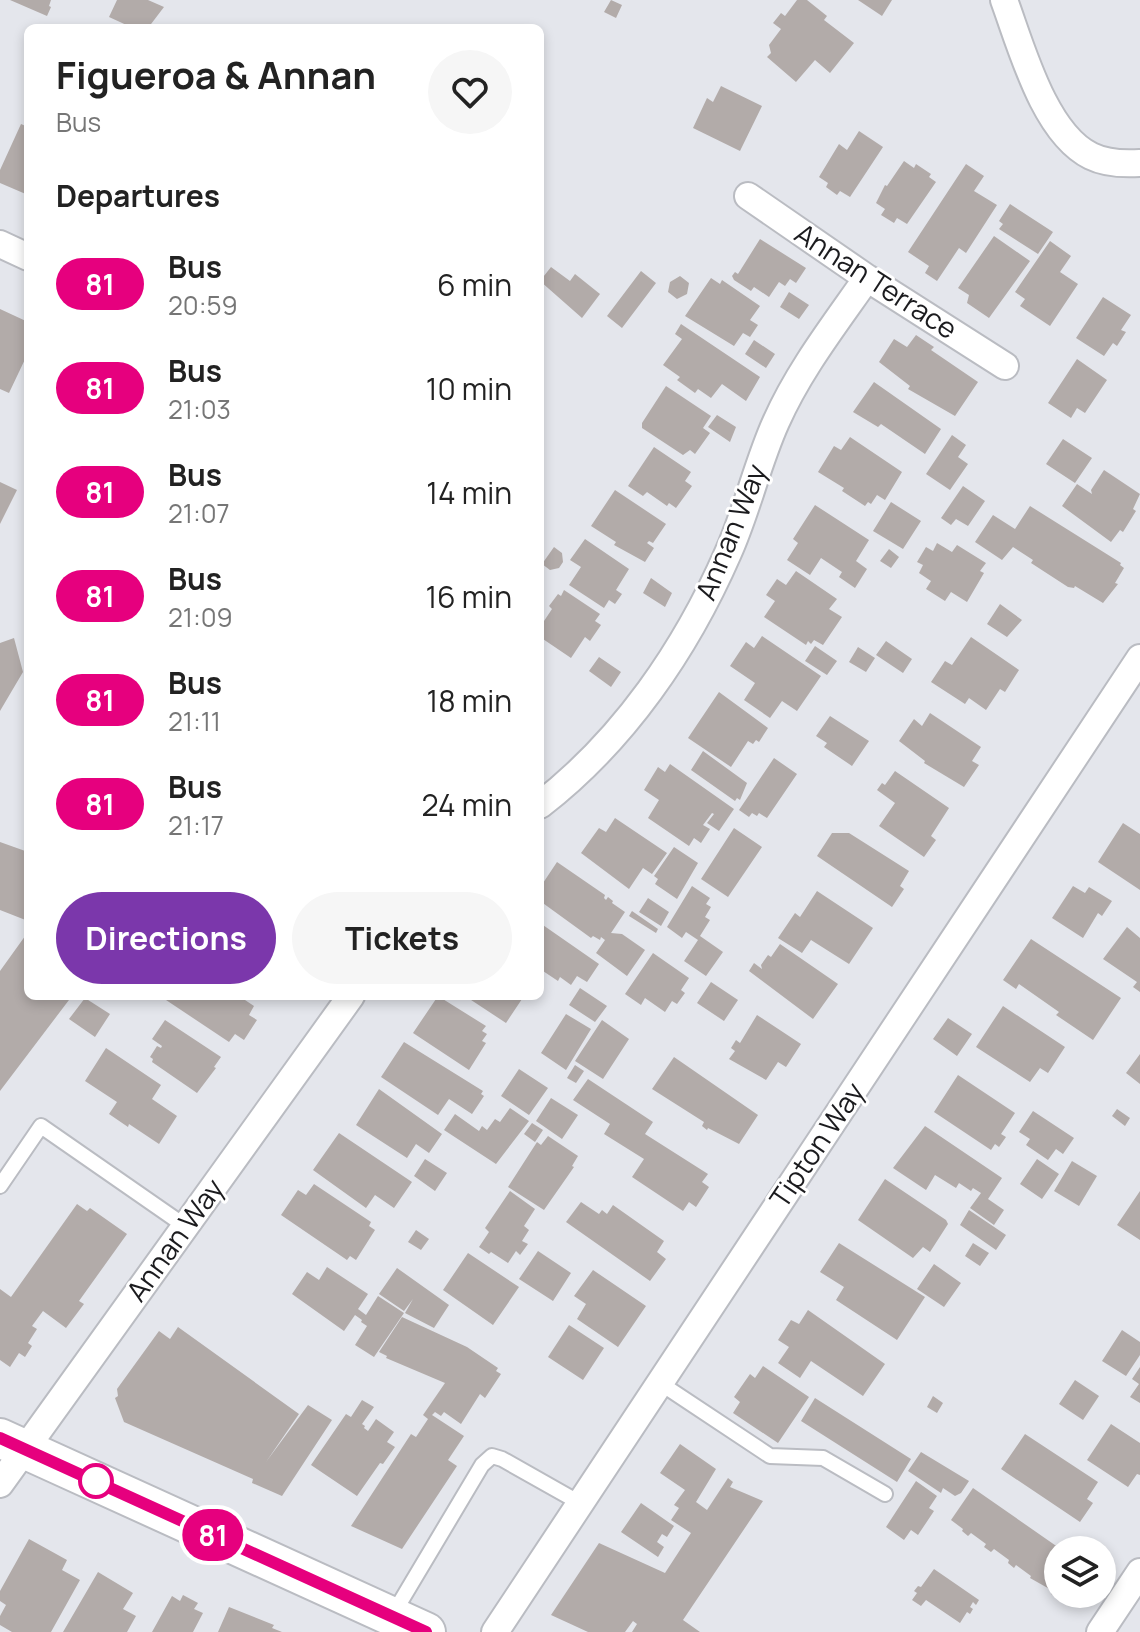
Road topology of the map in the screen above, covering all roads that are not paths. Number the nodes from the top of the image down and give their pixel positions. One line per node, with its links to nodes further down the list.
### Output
1 (1004, 0): 2 (street)
2 (1140, 163)
3 (748, 196): 6 (street, Annan Terrace)
4 (0, 244): 5 (street)
5 (24, 255)
6 (867, 278): 7 (street, Annan Terrace); 9 (street, Annan Way)
7 (1005, 366)
8 (1140, 658): 13 (street, Tipton Way)
9 (544, 802)
10 (348, 1000): 12 (street, Annan Way)
11 (0, 1186): 12 (lane)
12 (185, 1226): 14 (street, Annan Way)
13 (660, 1383): 16 (lane); 17 (street, Tipton Way)
14 (12, 1444): 15 (street, Annan Way); 19 (main road)
15 (0, 1484)
16 (885, 1494)
17 (580, 1503): 19 (lane); 21 (street, Tipton Way)
18 (1140, 1572): 22 (street)
19 (388, 1624): 20 (main road)
20 (426, 1632)
21 (495, 1632)
22 (1100, 1632)

